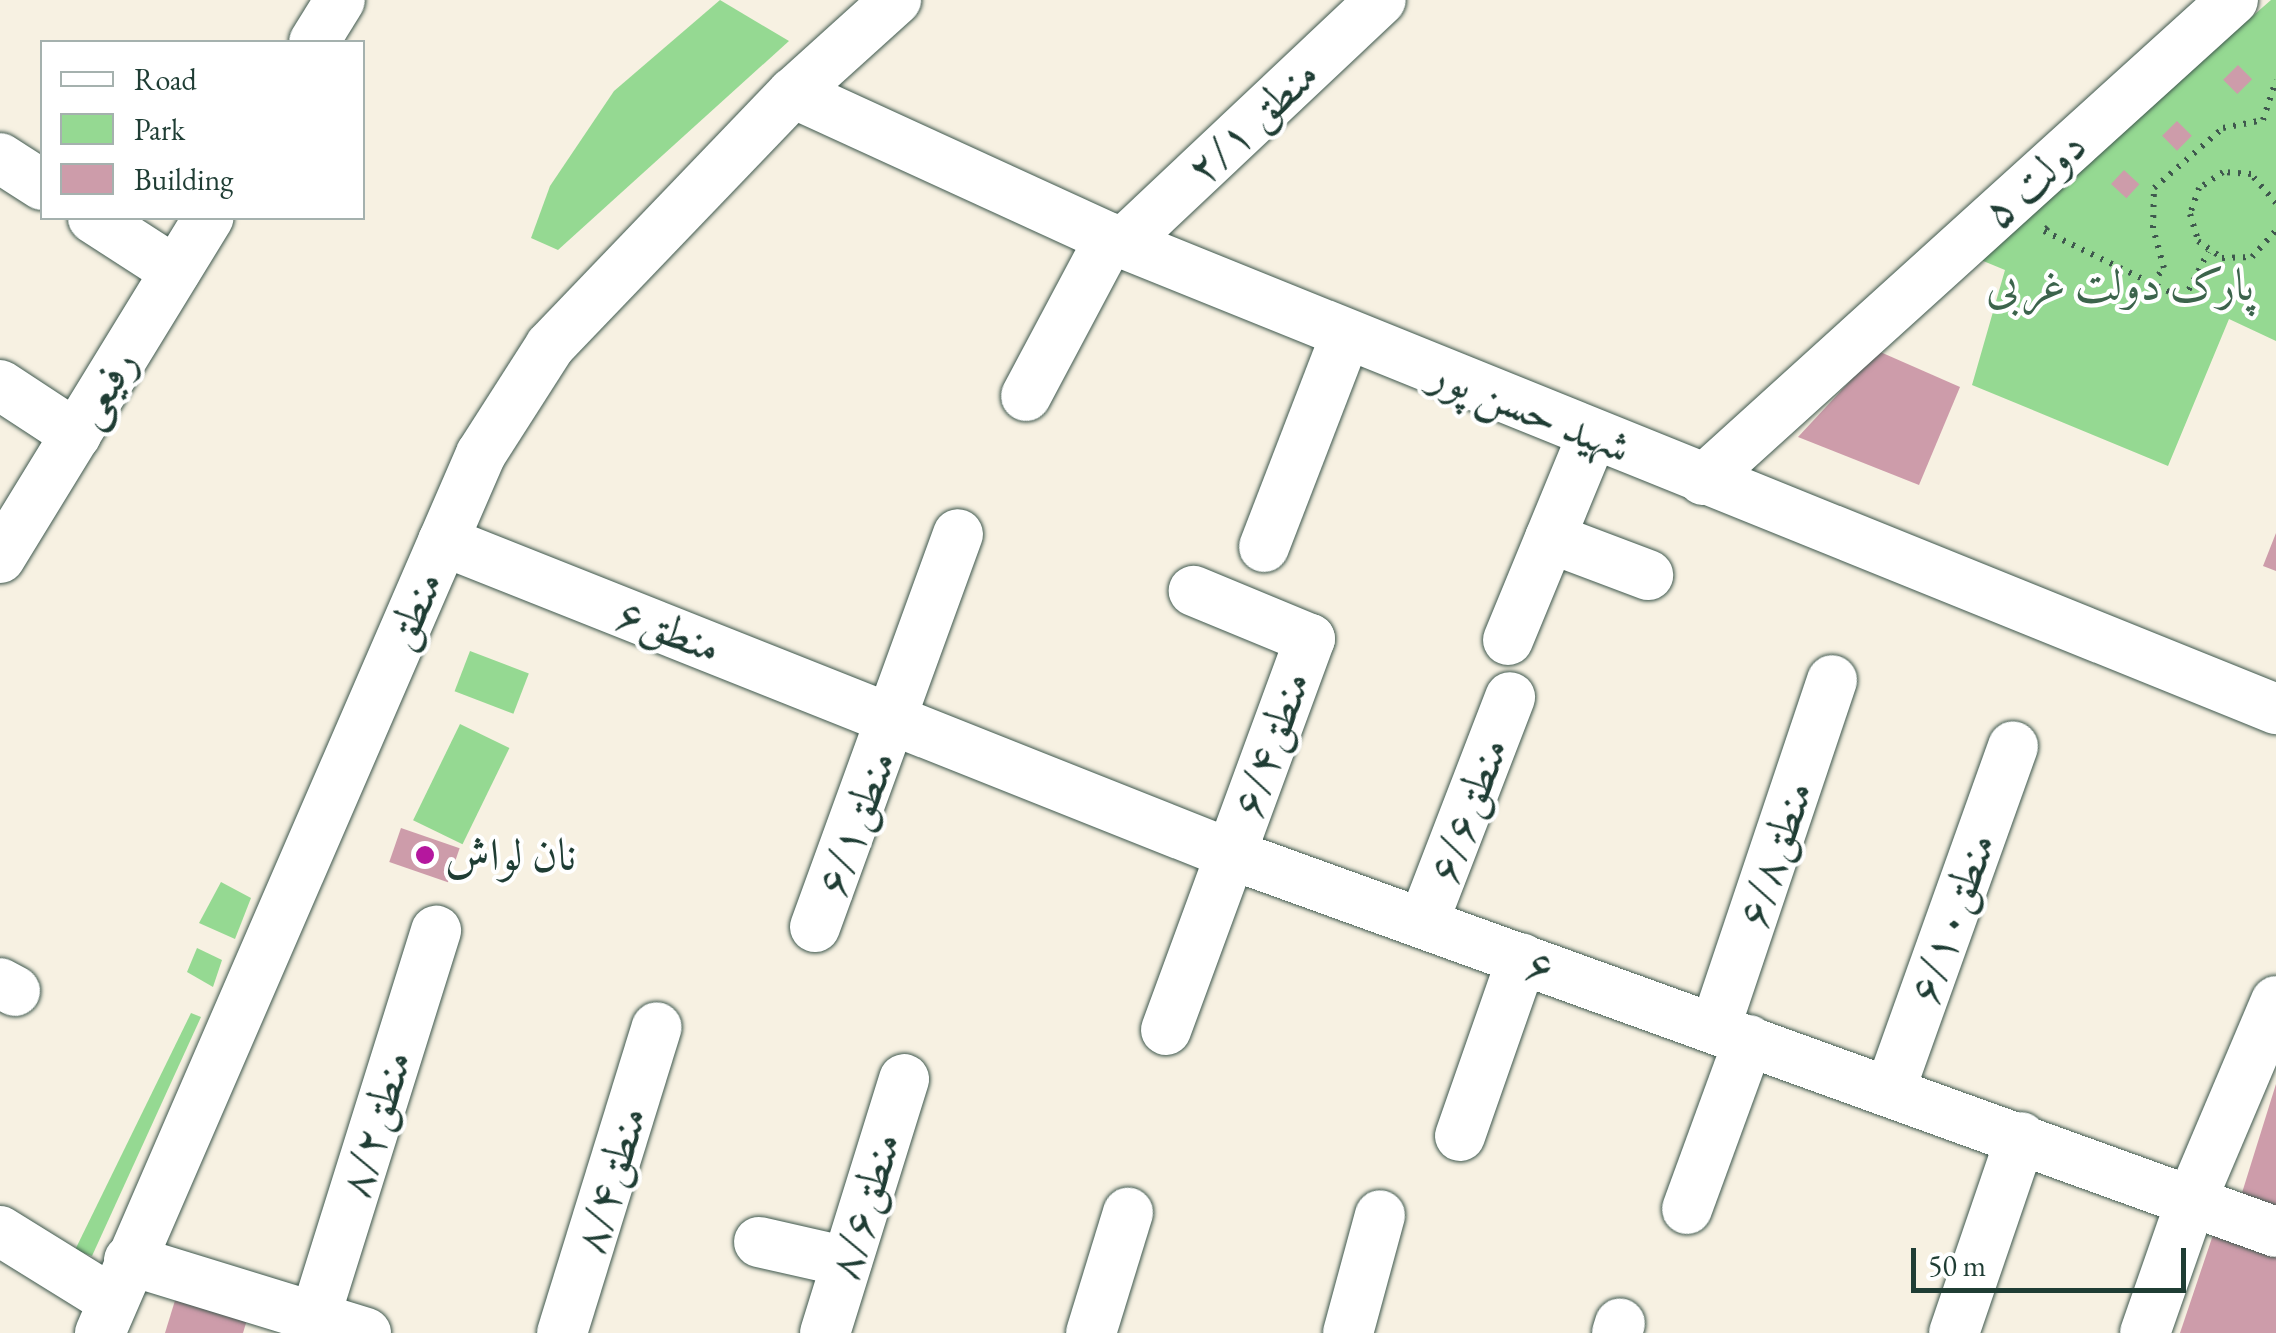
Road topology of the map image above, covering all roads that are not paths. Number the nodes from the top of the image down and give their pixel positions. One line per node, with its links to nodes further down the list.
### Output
1 (340, 0): 5 (street)
2 (896, 0): 6 (street, منطق)
3 (1381, 0): 11 (street, منطق ۲/۱)
4 (2232, 0): 18 (street, ۵ دولت)
5 (315, 40)
6 (793, 93): 11 (street, شهید حسن پور); 21 (street, منطق)
7 (0, 158): 8 (street)
8 (40, 184)
9 (96, 220): 12 (street)
10 (207, 220): 12 (street, رفیعی)
11 (1117, 240): 13 (street, شهید حسن پور); 15 (street, منطق ۲/۱)
12 (175, 271): 16 (street, رفیعی)
13 (1346, 334): 17 (street, شهید حسن پور); 22 (street)
14 (0, 386): 16 (street)
15 (1026, 396)
16 (76, 435): 23 (street, رفیعی)
17 (1592, 436): 18 (street, شهید حسن پور); 20 (street)
18 (1703, 480): 29 (street, شهید حسن پور)
19 (958, 534): 30 (street, منطق۶/۱)
20 (1550, 538): 24 (street); 26 (street)
21 (443, 541): 30 (street, منطق۶); 53 (street, منطق)
22 (1264, 547)
23 (0, 558)
24 (1648, 574)
25 (1194, 591): 32 (street, منطق۶/۴)
26 (1508, 640)
27 (1832, 680): 40 (street, منطق۶/۸)
28 (1510, 698): 33 (street, منطق۶/۶)
29 (2276, 709)
30 (894, 718): 32 (street, ۶); 34 (street, منطق۶/۱)
31 (2012, 746): 42 (street, منطق۶/۱۰)
32 (1230, 854): 33 (street, ۶); 39 (street)
33 (1423, 923): 36 (street, ۶)
34 (816, 928)
35 (436, 931): 54 (street, منطق۸/۲)
36 (1522, 959): 40 (street, ۶); 43 (street)
37 (2276, 1001): 45 (street)
38 (657, 1027): 56 (street, منطق۸/۴)
39 (1166, 1030)
40 (1732, 1034): 42 (street, ۶); 46 (street, منطق۶/۸)
41 (904, 1079): 52 (street, منطق۸/۶)
42 (1890, 1090): 44 (street, ۶)
43 (1460, 1136)
44 (2020, 1137): 45 (street, ۶); 60 (street)
45 (2192, 1199): 50 (street, ۶); 61 (street)
46 (1687, 1209)
47 (1128, 1213): 58 (street)
48 (1380, 1215): 59 (street)
49 (0, 1231): 53 (street)
50 (2276, 1232)
51 (759, 1242): 52 (street)
52 (847, 1262): 57 (street, منطق۸/۶)
53 (114, 1298): 54 (street)
54 (315, 1317): 55 (street)
55 (366, 1333)
56 (562, 1333)
57 (825, 1333)
58 (1091, 1333)
59 (1348, 1333)
60 (1954, 1333)
61 (2145, 1333)

